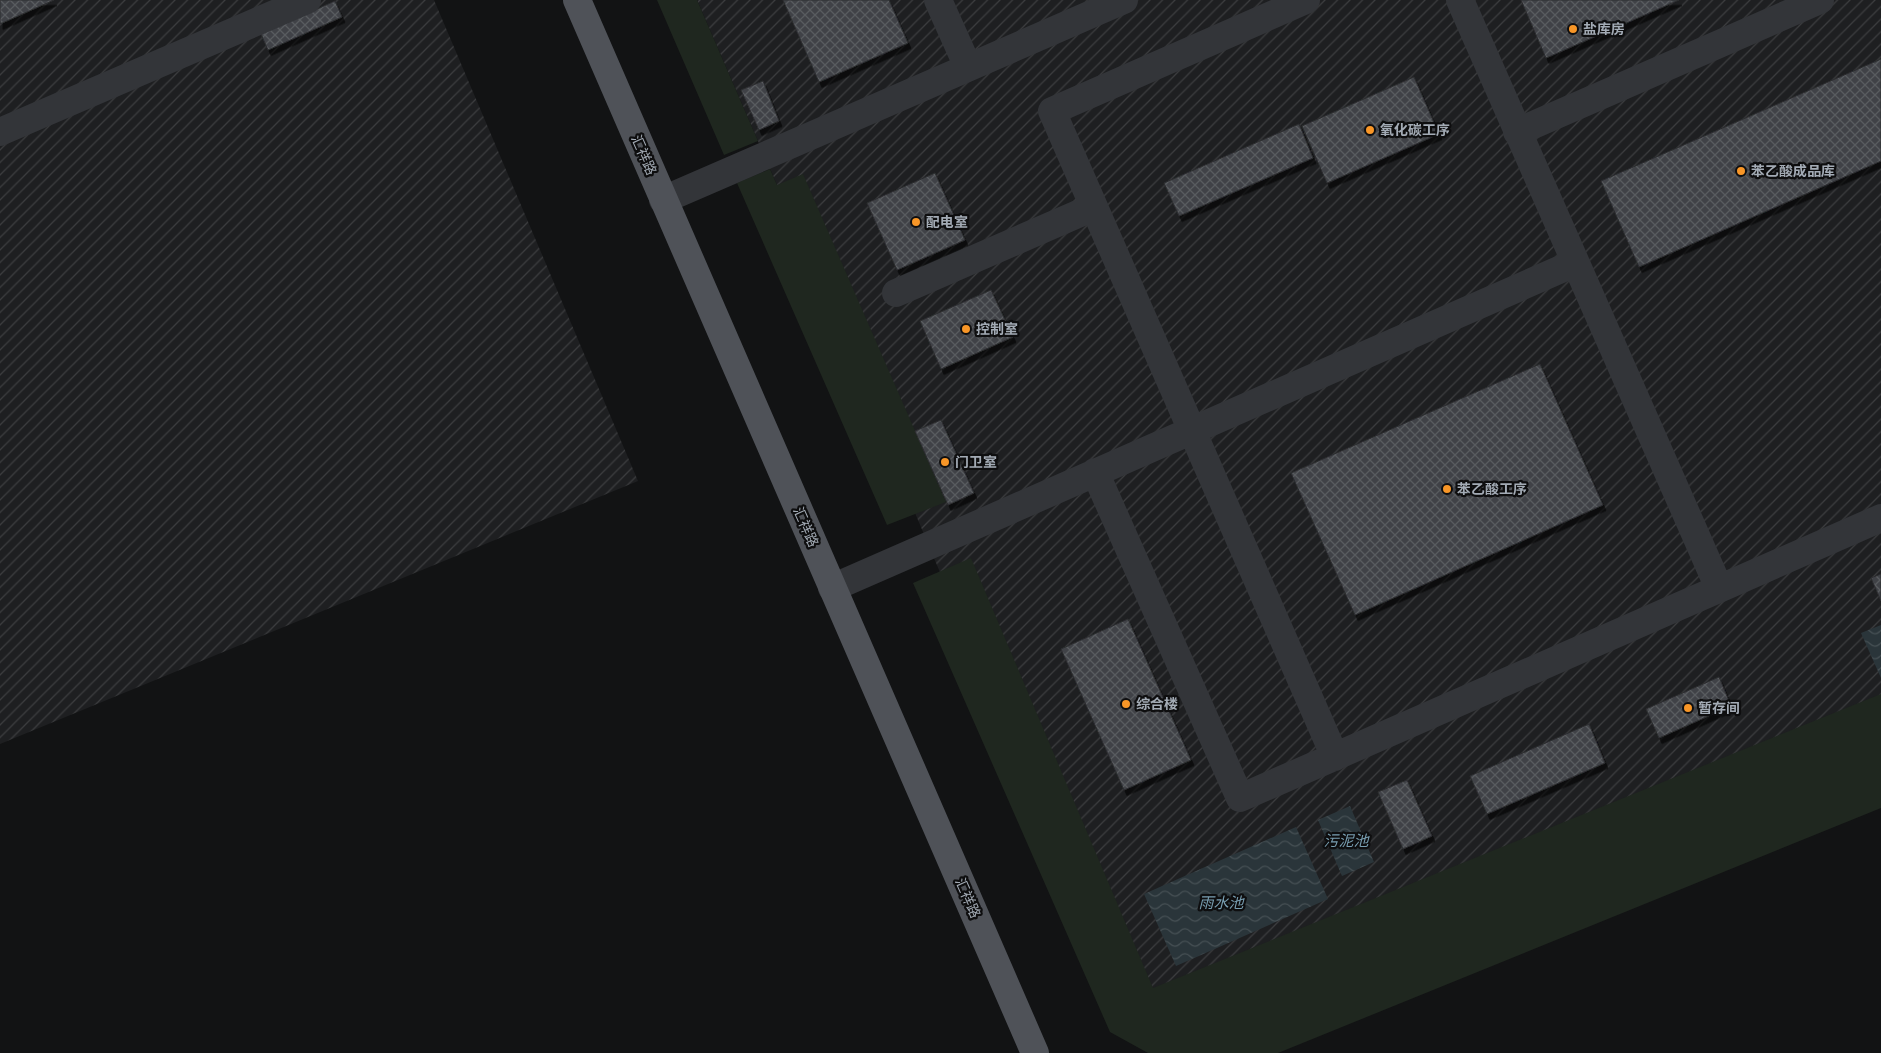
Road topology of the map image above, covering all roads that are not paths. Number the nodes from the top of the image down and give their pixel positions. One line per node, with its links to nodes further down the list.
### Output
1 (307, 0): 9 (lane)
2 (576, 0): 11 (main road, 汇祥路)
3 (938, 0): 8 (lane)
4 (1124, 0): 8 (lane)
5 (1306, 0): 12 (lane)
6 (1460, 0): 10 (lane)
7 (1820, 0): 10 (lane)
8 (968, 68): 11 (lane)
9 (0, 132)
10 (1518, 132): 13 (lane)
11 (663, 200): 18 (main road, 汇祥路)
12 (1094, 207): 14 (lane); 15 (lane)
13 (1575, 263): 15 (lane); 19 (lane)
14 (896, 294)
15 (1191, 430): 16 (lane); 20 (lane)
16 (1095, 472): 18 (lane); 20 (lane)
17 (1881, 518): 19 (lane)
18 (832, 588): 21 (main road, 汇祥路)
19 (1719, 588): 20 (lane)
20 (1334, 757)
21 (1035, 1053)

